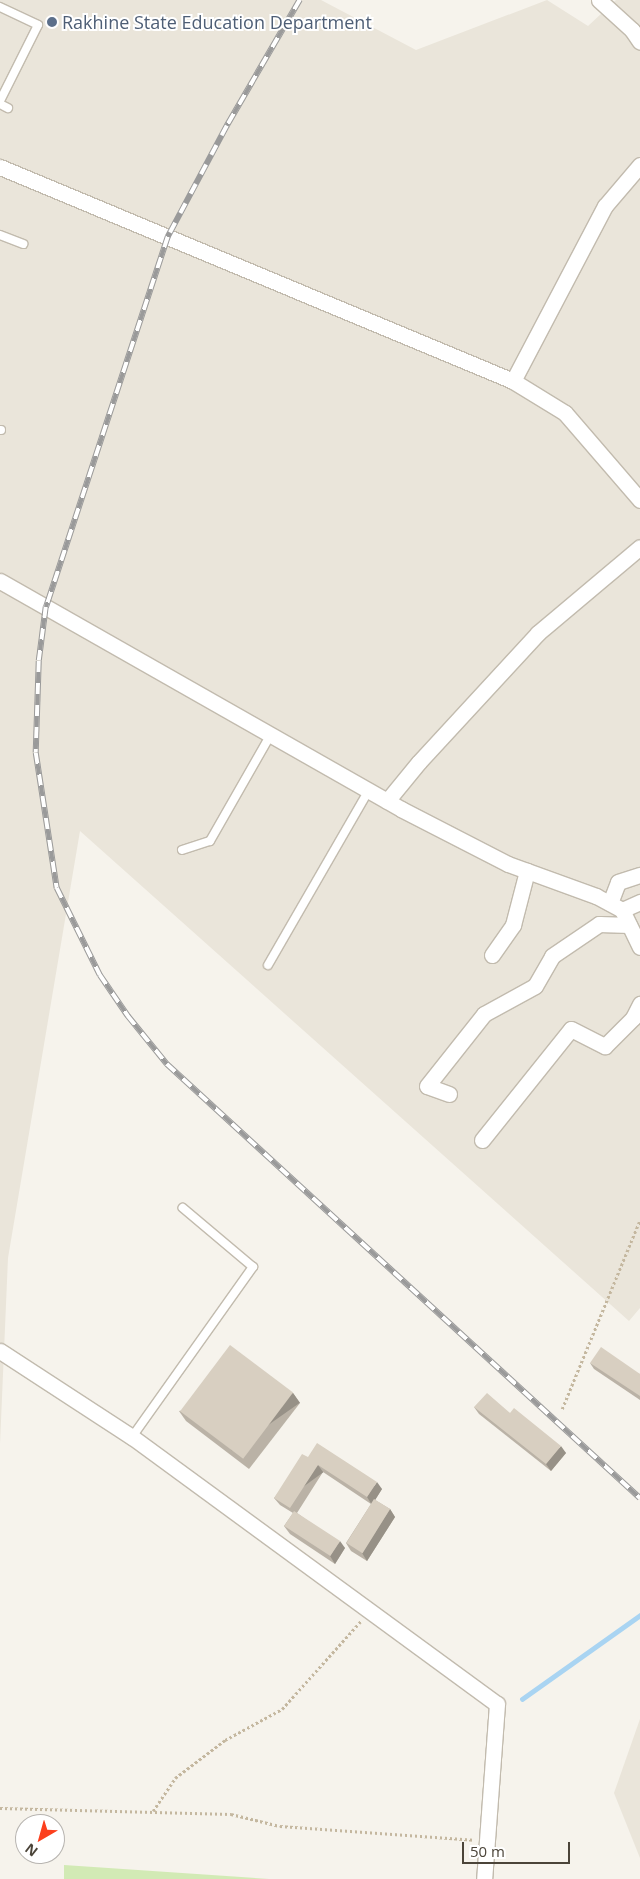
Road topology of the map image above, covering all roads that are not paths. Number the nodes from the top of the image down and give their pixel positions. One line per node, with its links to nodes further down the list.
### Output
1 (599, 0): 3 (street)
2 (0, 7): 4 (lane)
3 (640, 42)
4 (0, 103): 5 (lane)
5 (8, 108)
6 (640, 165): 10 (street)
7 (0, 167): 10 (street)
8 (0, 235): 9 (lane)
9 (22, 244)
10 (513, 381): 11 (street)
11 (640, 500)
12 (640, 547): 16 (street)
13 (0, 581): 14 (street)
14 (271, 734): 15 (street); 17 (lane)
15 (369, 790): 16 (street); 25 (lane)
16 (387, 801): 18 (street)
17 (182, 850)
18 (527, 870): 21 (street); 24 (street)
19 (640, 875): 21 (street)
20 (640, 902): 21 (street)
21 (616, 907): 22 (street)
22 (629, 925): 23 (street); 27 (street)
23 (640, 948)
24 (492, 955)
25 (268, 965)
26 (640, 1004): 28 (street)
27 (449, 1094)
28 (482, 1140)
29 (182, 1208): 31 (lane)
30 (0, 1351): 31 (street)
31 (132, 1437): 32 (street)
32 (484, 1879)

